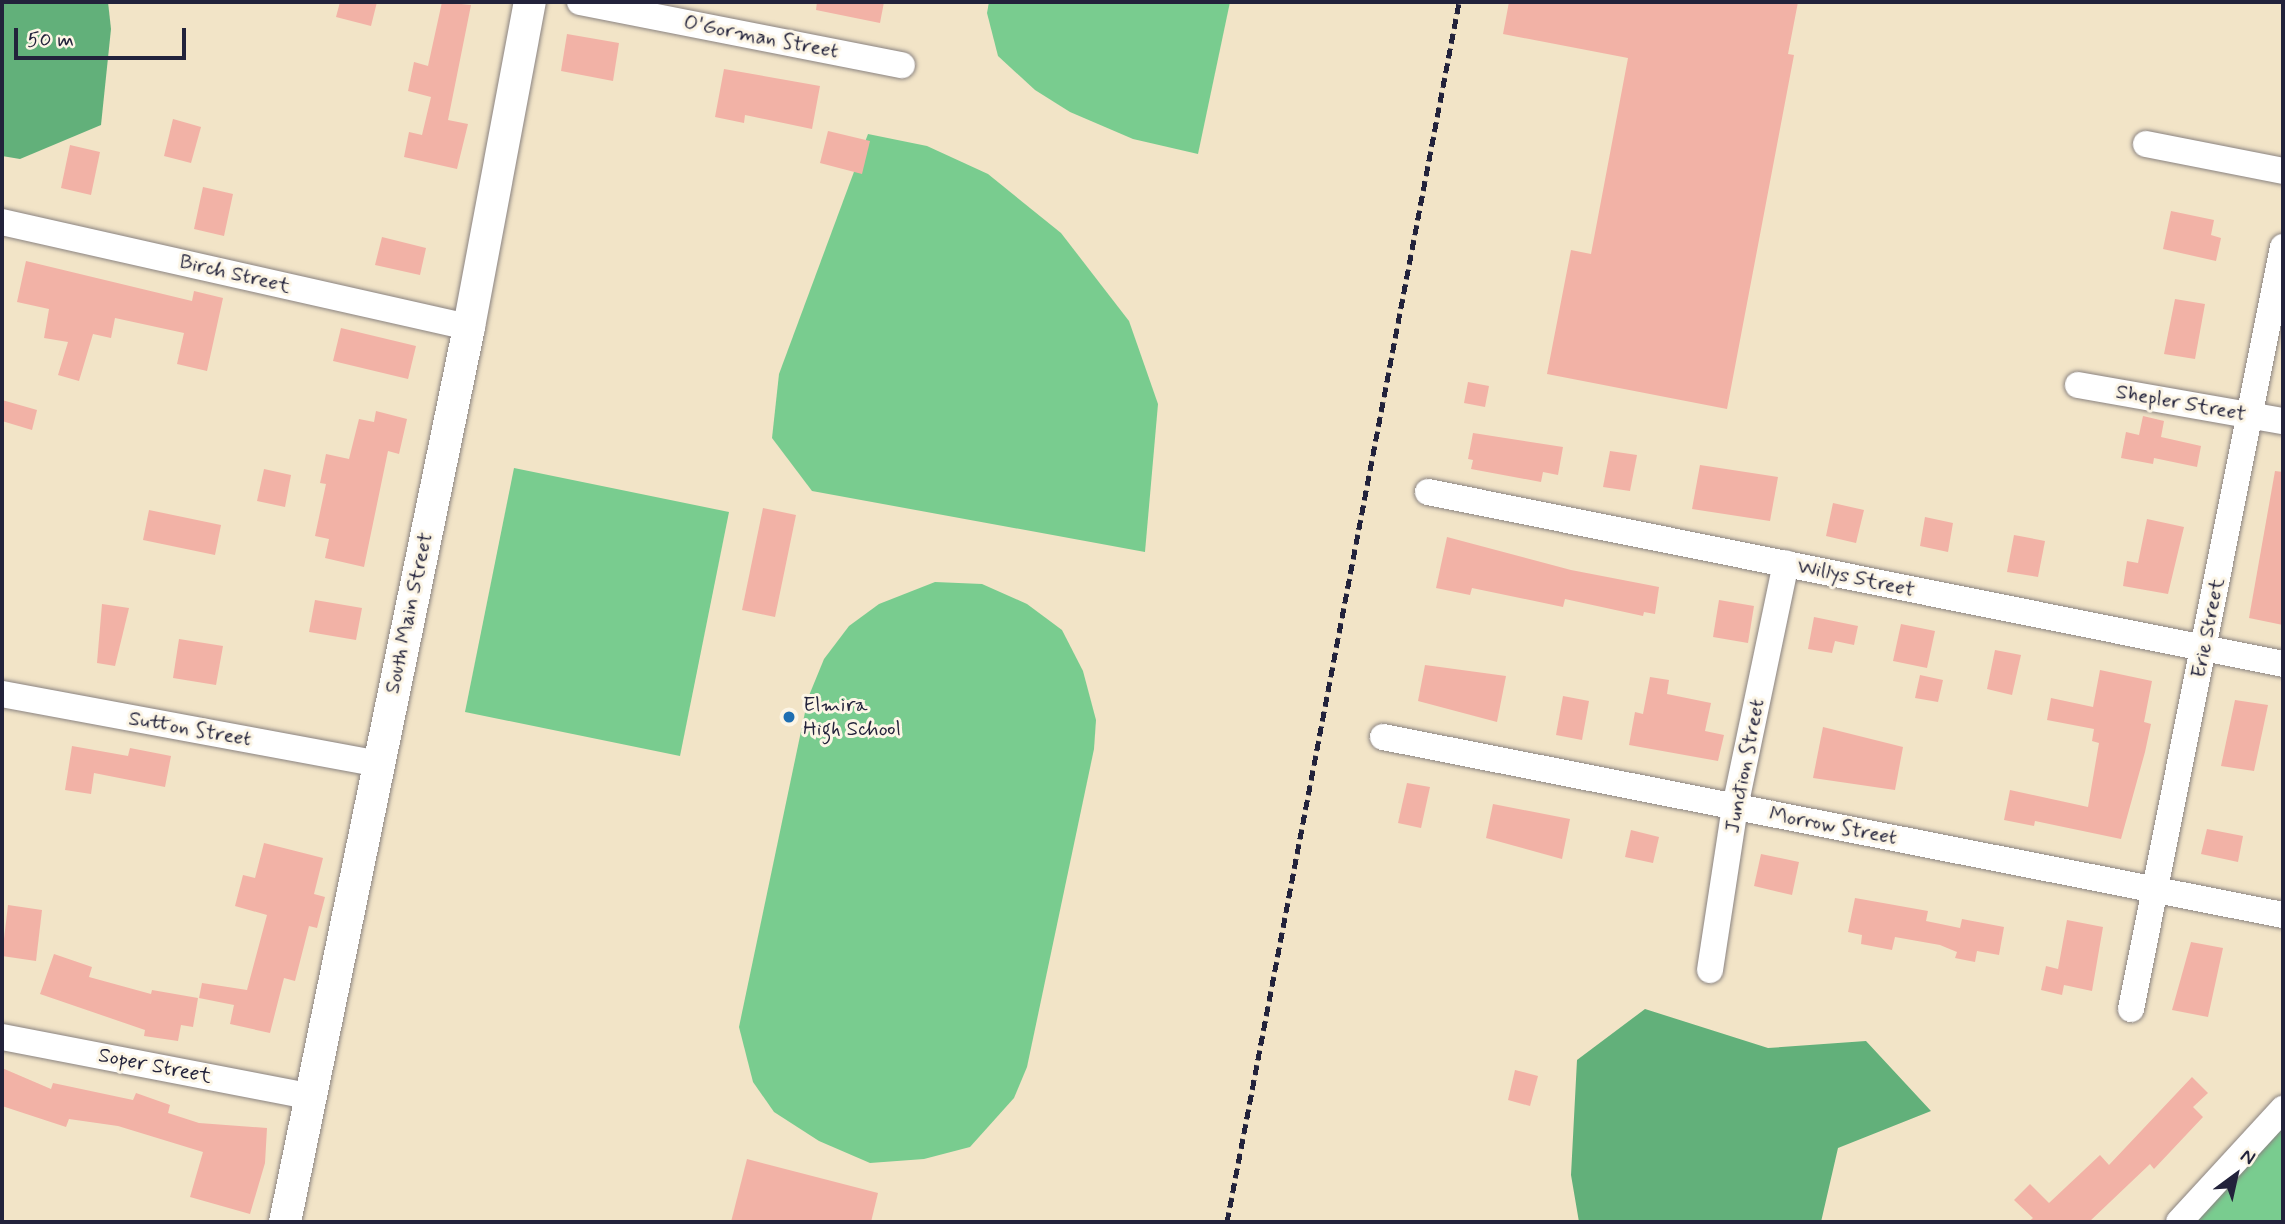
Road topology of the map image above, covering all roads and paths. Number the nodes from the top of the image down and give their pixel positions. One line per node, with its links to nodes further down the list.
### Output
1 (530, 2): 8 (street, South Main Street)
2 (580, 2): 3 (street, O'Gorman Street)
3 (902, 65)
4 (2146, 144): 5 (street)
5 (2283, 171)
6 (2, 222): 8 (street, Birch Street)
7 (2283, 247): 10 (street, Erie Street)
8 (469, 327): 18 (street, South Main Street)
9 (2078, 385): 10 (street, Shepler Street)
10 (2246, 414): 11 (street, Shepler Street); 14 (street, Erie Street)
11 (2283, 421)
12 (1428, 492): 13 (street, Willys Street)
13 (1786, 564): 14 (street, Willys Street); 19 (street, Junction Street)
14 (2205, 649): 15 (street, Willys Street); 20 (street, Erie Street)
15 (2283, 664)
16 (2, 694): 18 (street, Sutton Street)
17 (1383, 737): 19 (street, Morrow Street)
18 (378, 764): 25 (street, South Main Street)
19 (1735, 807): 20 (street, Morrow Street); 22 (street, Junction Street)
20 (2155, 889): 21 (street, Morrow Street); 23 (street, Erie Street)
21 (2283, 915)
22 (1710, 970)
23 (2131, 1009)
24 (2, 1037): 25 (street, Soper Street)
25 (309, 1096): 27 (street, South Main Street)
26 (2283, 1109): 28 (street)
27 (285, 1222)
28 (2179, 1222)

